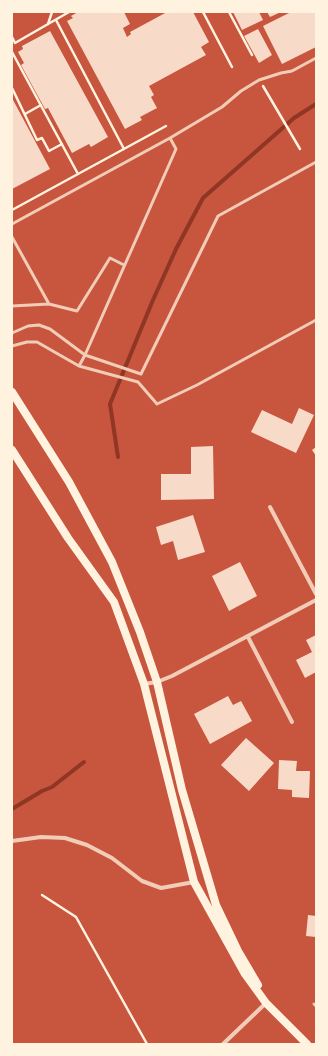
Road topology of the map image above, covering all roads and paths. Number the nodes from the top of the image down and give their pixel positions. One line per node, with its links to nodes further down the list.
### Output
1 (52, 12): 6 (path)
2 (67, 12): 5 (path)
3 (203, 12): 12 (path)
4 (229, 12): 10 (path)
5 (56, 20): 6 (path); 20 (path)
6 (48, 24): 8 (path)
7 (12, 37): 8 (path)
8 (14, 44)
9 (12, 52): 15 (path)
10 (252, 55)
11 (316, 58): 13 (lane)
12 (232, 66)
13 (259, 80): 18 (lane); 21 (path)
14 (12, 88): 16 (path)
15 (41, 106): 16 (path); 19 (path)
16 (25, 114): 19 (path)
17 (166, 126): 20 (path)
18 (170, 138): 25 (lane); 27 (lane)
19 (62, 144): 23 (path)
20 (124, 149): 23 (path)
21 (300, 150)
22 (316, 162): 33 (lane)
23 (78, 174): 24 (path)
24 (12, 210)
25 (12, 224)
26 (12, 237): 28 (lane)
27 (124, 265): 28 (lane); 33 (lane)
28 (49, 304): 29 (lane)
29 (12, 306)
30 (316, 320): 34 (lane)
31 (12, 333): 33 (lane)
32 (12, 346): 34 (lane)
33 (85, 355): 34 (lane)
34 (79, 366)
35 (12, 392): 41 (main road)
36 (12, 450): 42 (main road)
37 (270, 507): 38 (street)
38 (316, 594)
39 (316, 600): 40 (street)
40 (248, 637): 41 (street); 43 (street)
41 (157, 682): 42 (street); 47 (main road)
42 (144, 684): 45 (main road)
43 (292, 722)
44 (12, 841): 45 (street)
45 (194, 882): 47 (main road)
46 (42, 895): 48 (path)
47 (266, 1003): 49 (street); 50 (main road)
48 (147, 1044)
49 (223, 1044)
50 (307, 1044)

